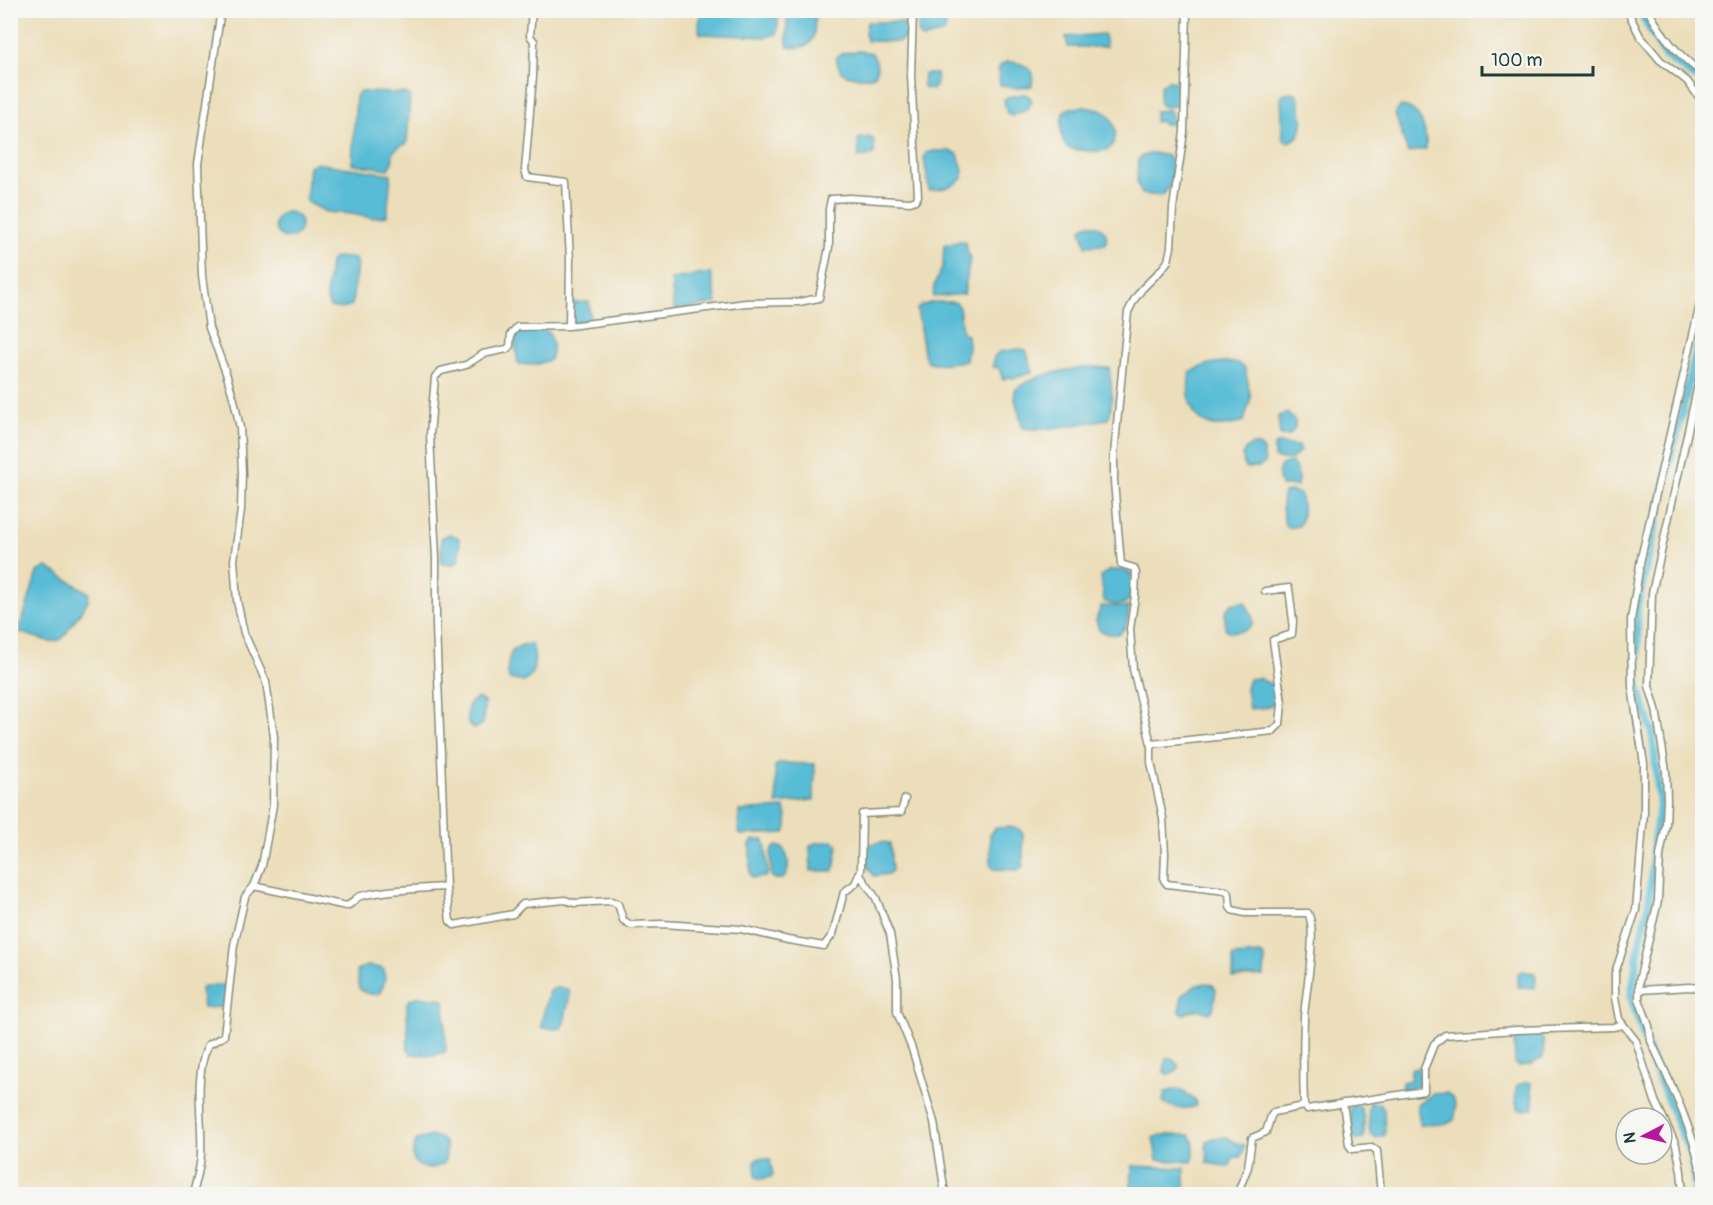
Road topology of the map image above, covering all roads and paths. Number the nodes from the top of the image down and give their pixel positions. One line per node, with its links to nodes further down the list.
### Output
1 (221, 10): 16 (street)
2 (532, 10): 10 (street)
3 (913, 10): 10 (street)
4 (1187, 10): 13 (street)
5 (1627, 10): 8 (street)
6 (1648, 10): 7 (street)
7 (1702, 73)
8 (1702, 101)
9 (1702, 296): 20 (street)
10 (569, 326): 17 (street)
11 (1702, 367): 19 (street)
12 (1265, 591): 13 (street)
13 (1151, 744): 22 (street)
14 (905, 799): 15 (street)
15 (860, 874): 17 (street); 26 (street)
16 (254, 886): 17 (street); 25 (street)
17 (446, 888)
18 (1702, 988): 19 (street)
19 (1640, 990): 23 (street)
20 (1623, 1025): 21 (street); 29 (street)
21 (1343, 1103): 22 (street); 28 (street)
22 (1304, 1106): 27 (street)
23 (1702, 1180)
24 (1702, 1188): 30 (street)
25 (193, 1194)
26 (945, 1194)
27 (1242, 1194)
28 (1381, 1194)
29 (1683, 1194)
30 (1702, 1194)

